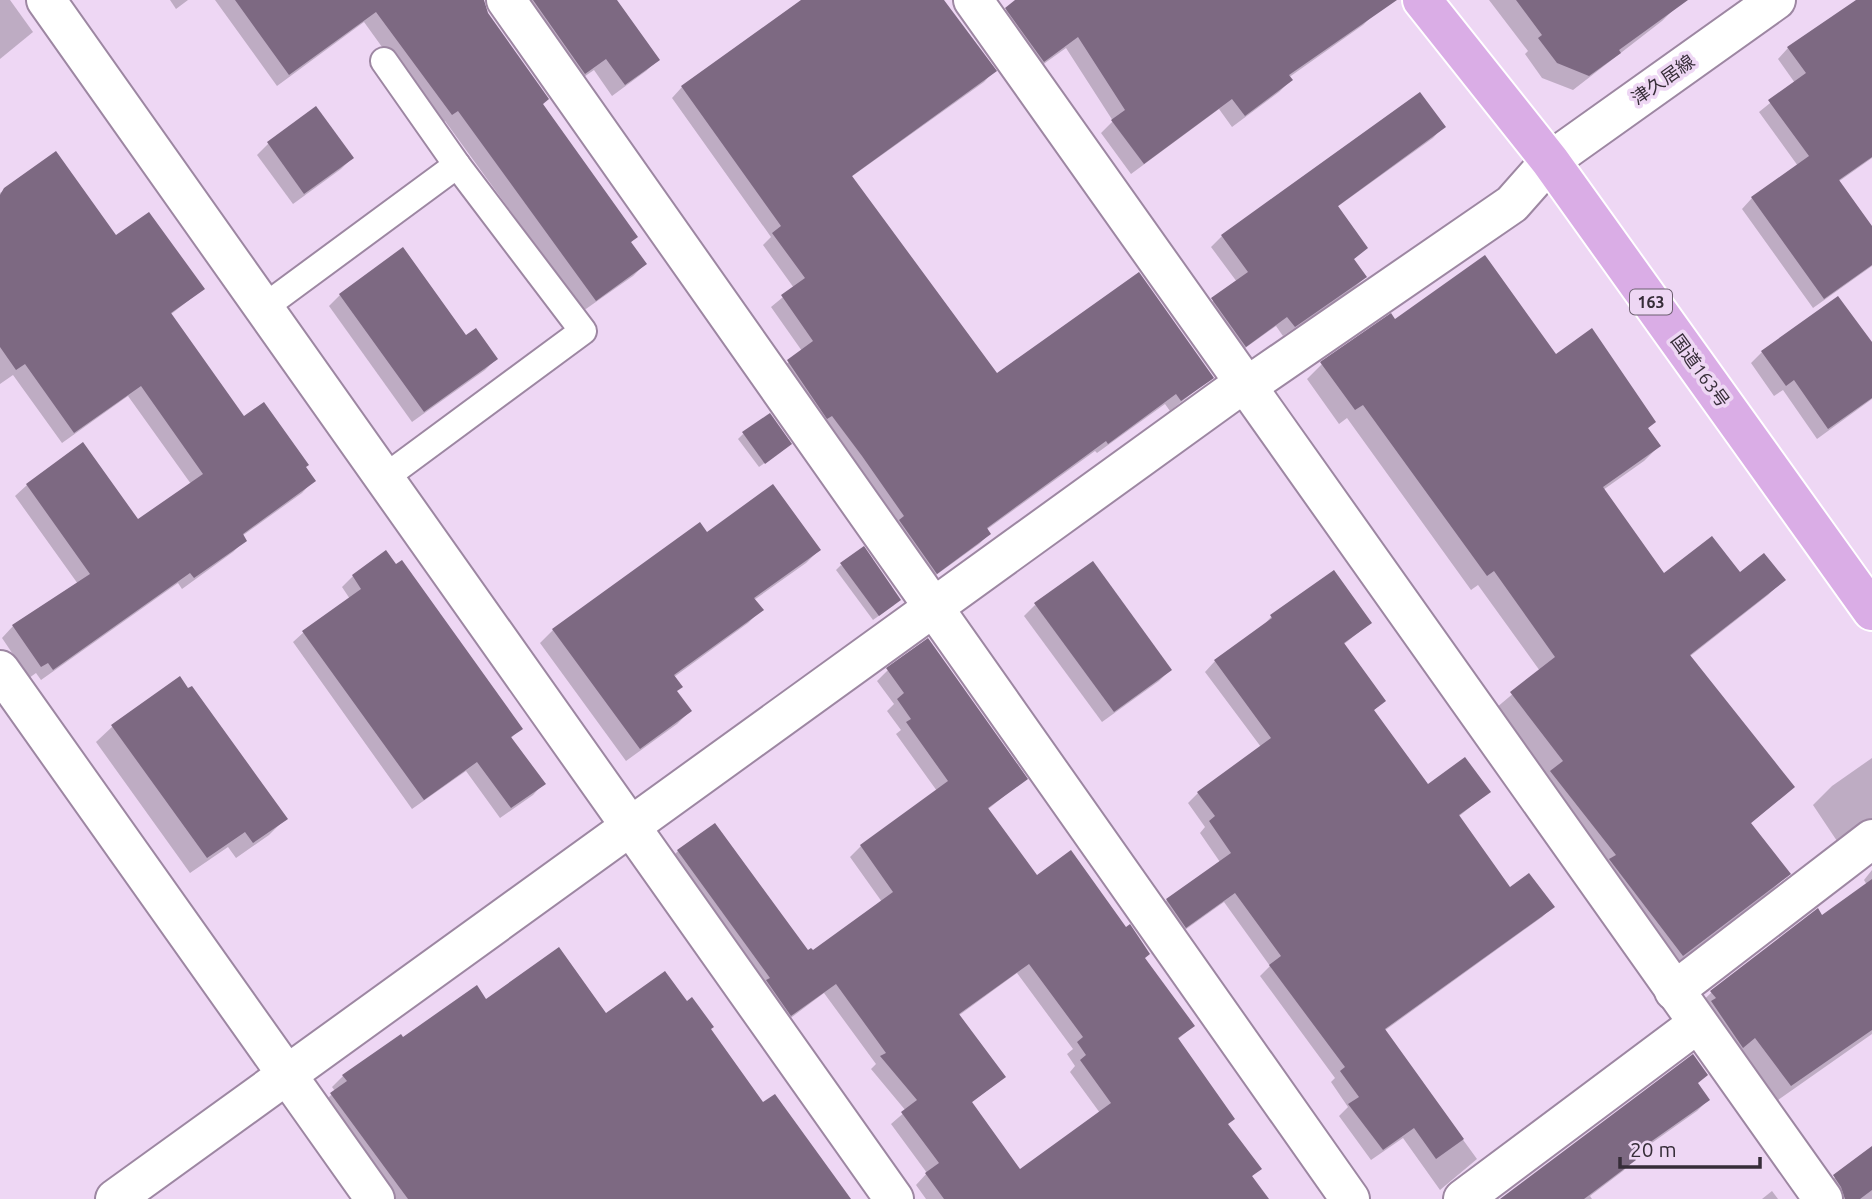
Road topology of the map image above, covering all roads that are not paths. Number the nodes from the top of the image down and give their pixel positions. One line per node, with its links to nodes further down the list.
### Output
1 (46, 0): 9 (street)
2 (506, 0): 12 (street)
3 (973, 0): 10 (street)
4 (1422, 0): 7 (highway, 国道163号 / 163)
5 (1776, 0): 7 (street, 津久居線)
6 (384, 61): 8 (lane)
7 (1550, 161): 10 (street, 津久居線); 13 (highway, 国道163号 / 163)
8 (457, 165): 9 (lane); 11 (lane)
9 (263, 309): 11 (street)
10 (1246, 387): 12 (street, 津久居線); 17 (street)
11 (384, 478): 15 (street)
12 (933, 607): 15 (street, 津久居線); 23 (street)
13 (1872, 611)
14 (0, 670): 19 (street)
15 (629, 827): 19 (street, 津久居線); 22 (street)
16 (1872, 839): 17 (street)
17 (1674, 991): 18 (street)
18 (1697, 1024): 24 (street); 25 (street)
19 (287, 1075): 20 (street, 津久居線); 21 (street)
20 (115, 1199)
21 (374, 1199)
22 (894, 1199)
23 (1350, 1199)
24 (1463, 1199)
25 (1823, 1199)

